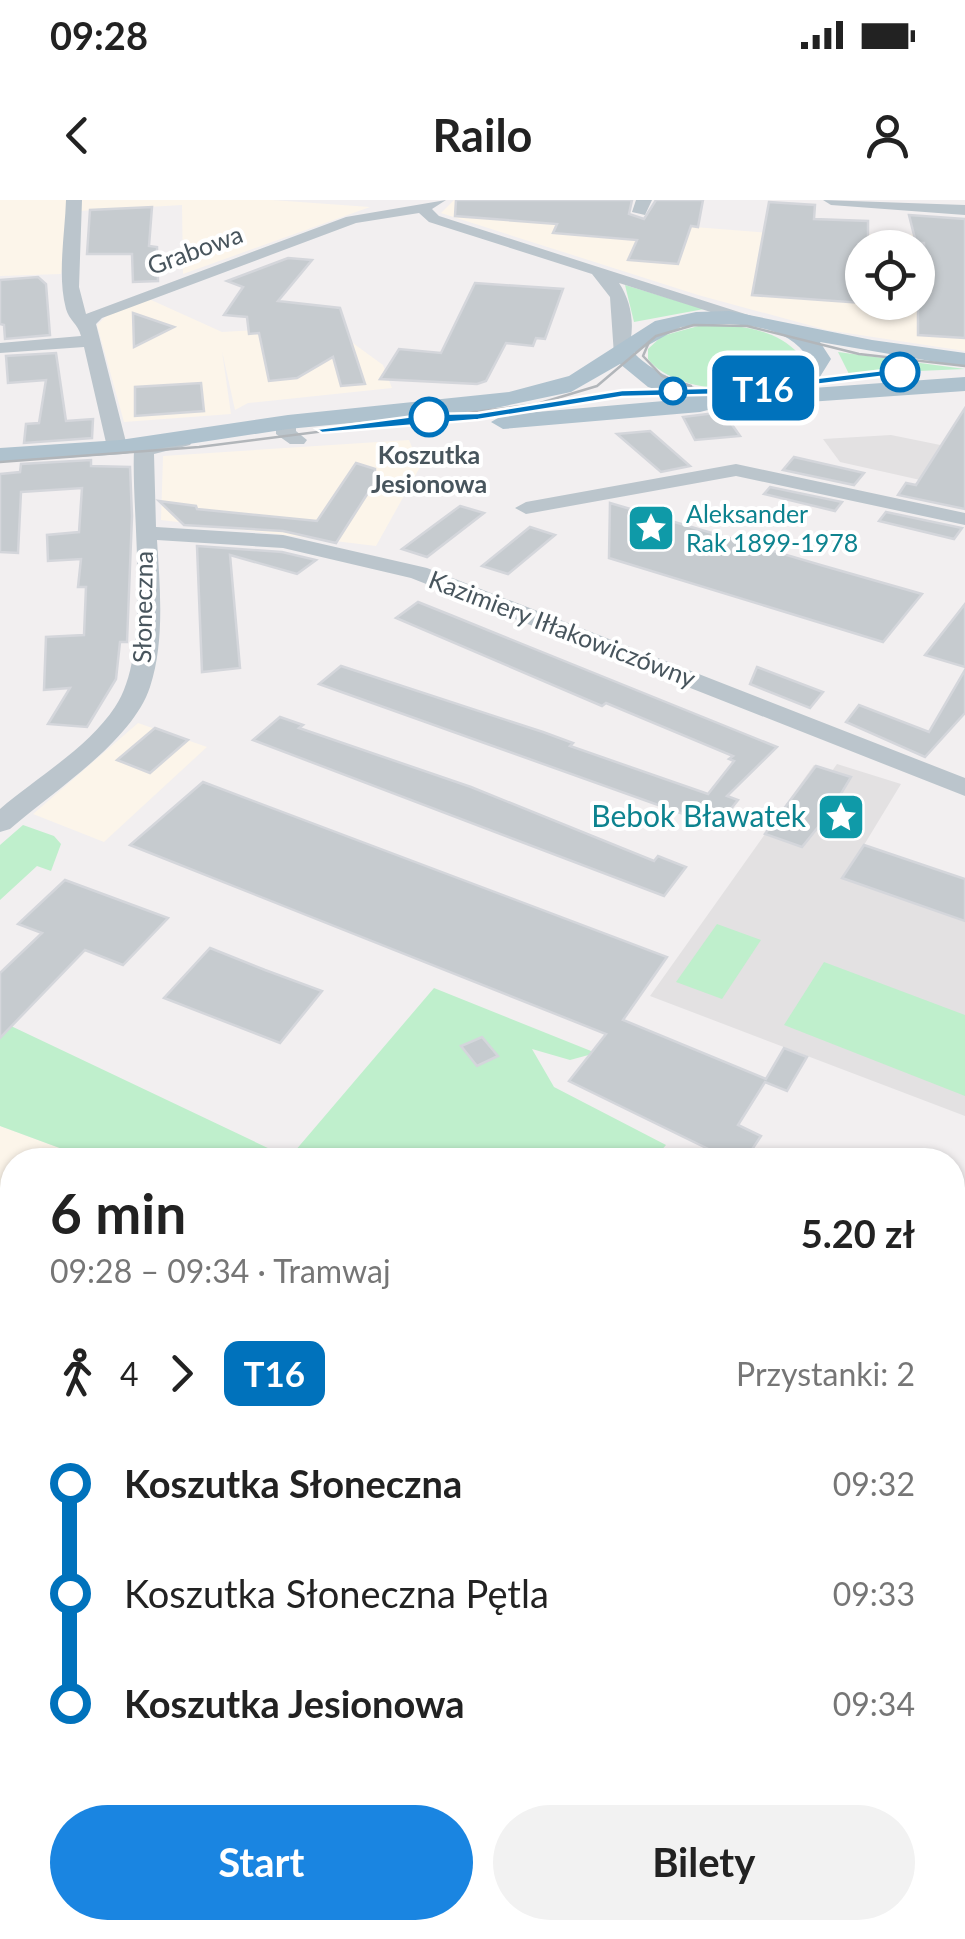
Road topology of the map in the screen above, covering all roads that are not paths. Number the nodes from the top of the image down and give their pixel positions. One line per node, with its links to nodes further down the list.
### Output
1 (74, 200): 7 (street)
2 (831, 200): 3 (street)
3 (940, 203): 5 (street)
4 (431, 206): 6 (street); 8 (street, Grabowa)
5 (965, 210)
6 (615, 279): 9 (street); 12 (street)
7 (72, 295): 8 (street); 10 (street, Słoneczna)
8 (129, 301): 10 (street, Grabowa)
9 (771, 324): 12 (main road); 13 (main road); 15 (main road)
10 (89, 332): 11 (street); 18 (street, Słoneczna)
11 (0, 348)
12 (620, 351): 16 (main road); 17 (main road)
13 (965, 360)
14 (965, 384): 15 (main road)
15 (773, 398): 16 (main road)
16 (744, 401): 17 (main road)
17 (292, 432): 18 (main road); 18 (main road)
18 (128, 448): 19 (main road); 22 (street, Słoneczna)
19 (0, 455)
20 (526, 508): 21 (street)
21 (965, 519)
22 (144, 534): 23 (street, Kazimiery Iłłakowiczówny); 24 (street, Słoneczna)
23 (965, 788)
24 (0, 824)

